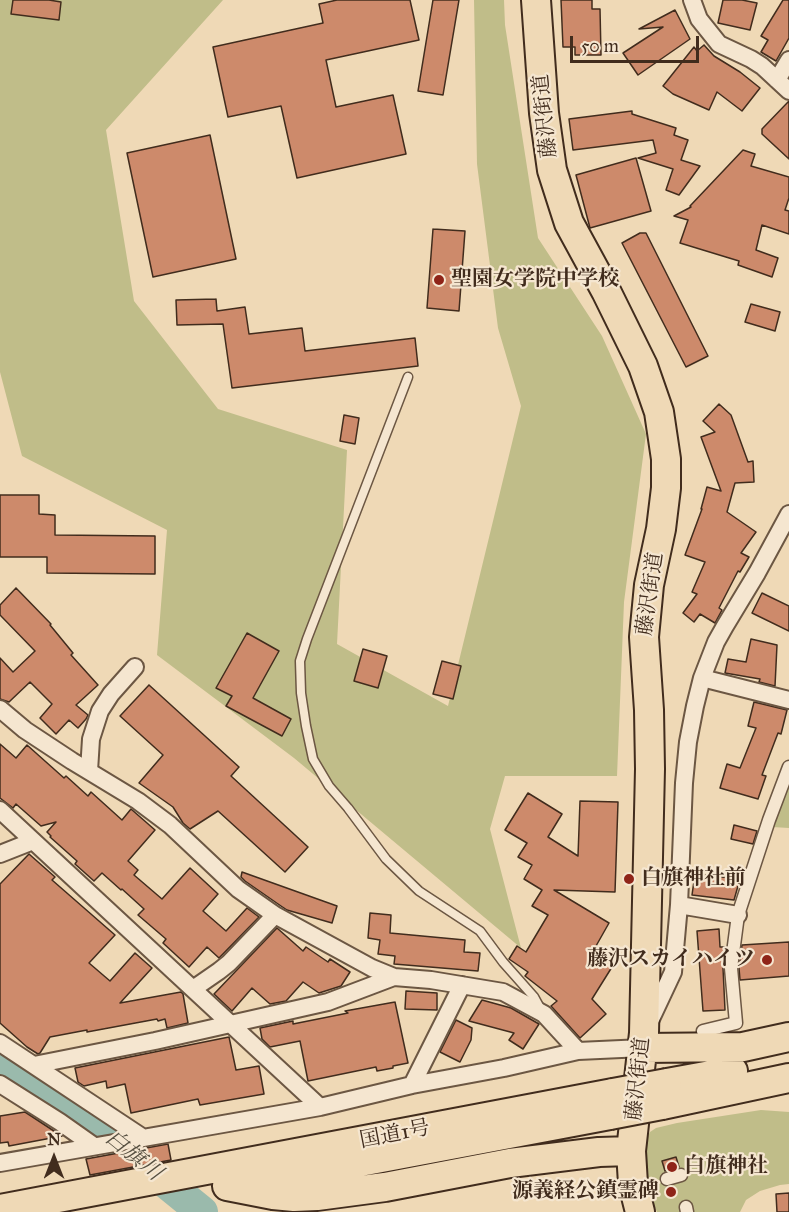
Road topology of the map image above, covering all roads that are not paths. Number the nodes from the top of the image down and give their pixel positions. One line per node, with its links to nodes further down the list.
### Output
1 (536, 0): 26 (highway, 藤沢街道)
2 (692, 0): 4 (street)
3 (789, 60): 4 (street)
4 (783, 86)
5 (408, 377): 22 (lane)
6 (789, 514): 8 (street)
7 (135, 666): 12 (street)
8 (702, 678): 9 (street); 16 (street)
9 (789, 700)
10 (2, 715): 12 (street)
11 (789, 767): 18 (street)
12 (89, 771): 17 (street)
13 (0, 810): 14 (street)
14 (33, 841): 15 (street); 21 (street)
15 (0, 854)
16 (679, 905): 18 (street); 26 (street)
17 (275, 915): 19 (street); 21 (street)
18 (738, 915): 24 (street)
19 (394, 977): 20 (street); 23 (street)
20 (462, 985): 22 (street); 33 (street)
21 (193, 988): 23 (street)
22 (544, 1014): 28 (street)
23 (231, 1024): 30 (street); 36 (street)
24 (703, 1031)
25 (789, 1037): 26 (highway)
26 (644, 1040): 28 (street); 39 (highway, 藤沢街道)
27 (0, 1043): 30 (street)
28 (578, 1051): 33 (street)
29 (789, 1059): 34 (highway, 国道1号)
30 (34, 1065): 37 (street)
31 (789, 1078): 34 (highway, 国道1号)
32 (0, 1084): 38 (street)
33 (411, 1085): 36 (street)
34 (664, 1094): 35 (highway, 国道1号, bridge)
35 (612, 1104): 41 (highway, 国道1号); 42 (highway, 国道1号)
36 (320, 1107): 37 (street)
37 (142, 1137): 38 (street)
38 (93, 1146): 40 (street)
39 (631, 1151): 41 (highway); 44 (highway, 藤沢街道)
40 (0, 1163)
41 (227, 1186): 43 (highway, 国道1号)
42 (0, 1209)
43 (90, 1212)
44 (640, 1212)

